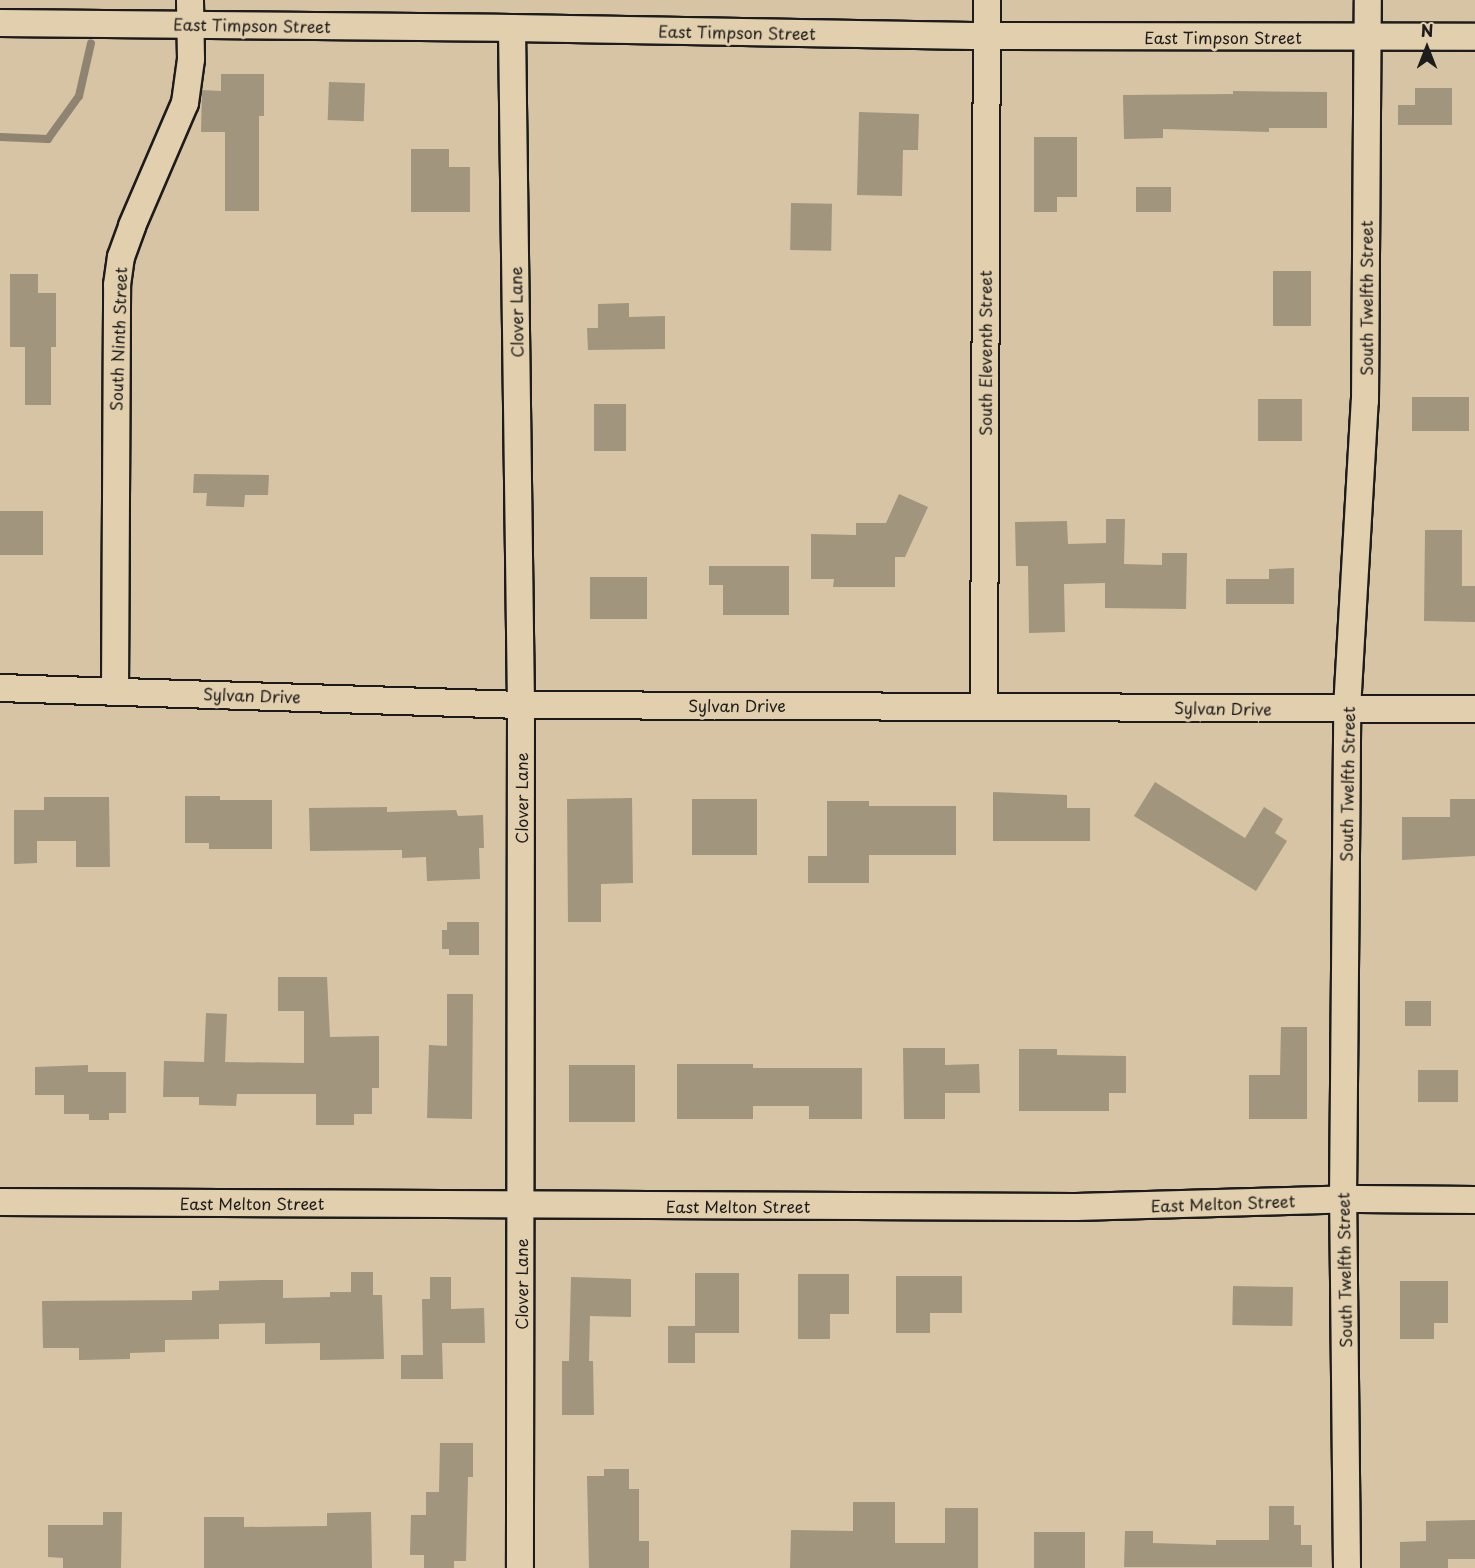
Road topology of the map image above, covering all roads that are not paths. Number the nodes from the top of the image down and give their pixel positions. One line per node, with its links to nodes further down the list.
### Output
1 (987, 0): 6 (street, South Eleventh Street)
2 (1368, 0): 7 (street, South Twelfth Street)
3 (191, 12): 4 (street, East Timpson Street); 5 (street, East Timpson Street); 10 (street, South Ninth Street)
4 (0, 23)
5 (512, 27): 6 (street, East Timpson Street); 11 (street, Clover Lane)
6 (987, 36): 7 (street, East Timpson Street); 12 (street, South Eleventh Street)
7 (1368, 37): 8 (street, East Timpson Street); 13 (street, South Twelfth Street)
8 (1475, 37)
9 (0, 688): 10 (street, Sylvan Drive)
10 (115, 690): 11 (street, Sylvan Drive)
11 (522, 705): 12 (street, Sylvan Drive); 18 (street, Clover Lane)
12 (984, 706): 13 (street, Sylvan Drive)
13 (1347, 709): 14 (street, Sylvan Drive); 15 (street, South Twelfth Street)
14 (1475, 709)
15 (1343, 1199): 16 (street, East Melton Street); 18 (street, East Melton Street); 20 (street, South Twelfth Street)
16 (1475, 1200)
17 (0, 1202): 18 (street, East Melton Street)
18 (521, 1205): 19 (street, Clover Lane)
19 (520, 1568)
20 (1347, 1568)

